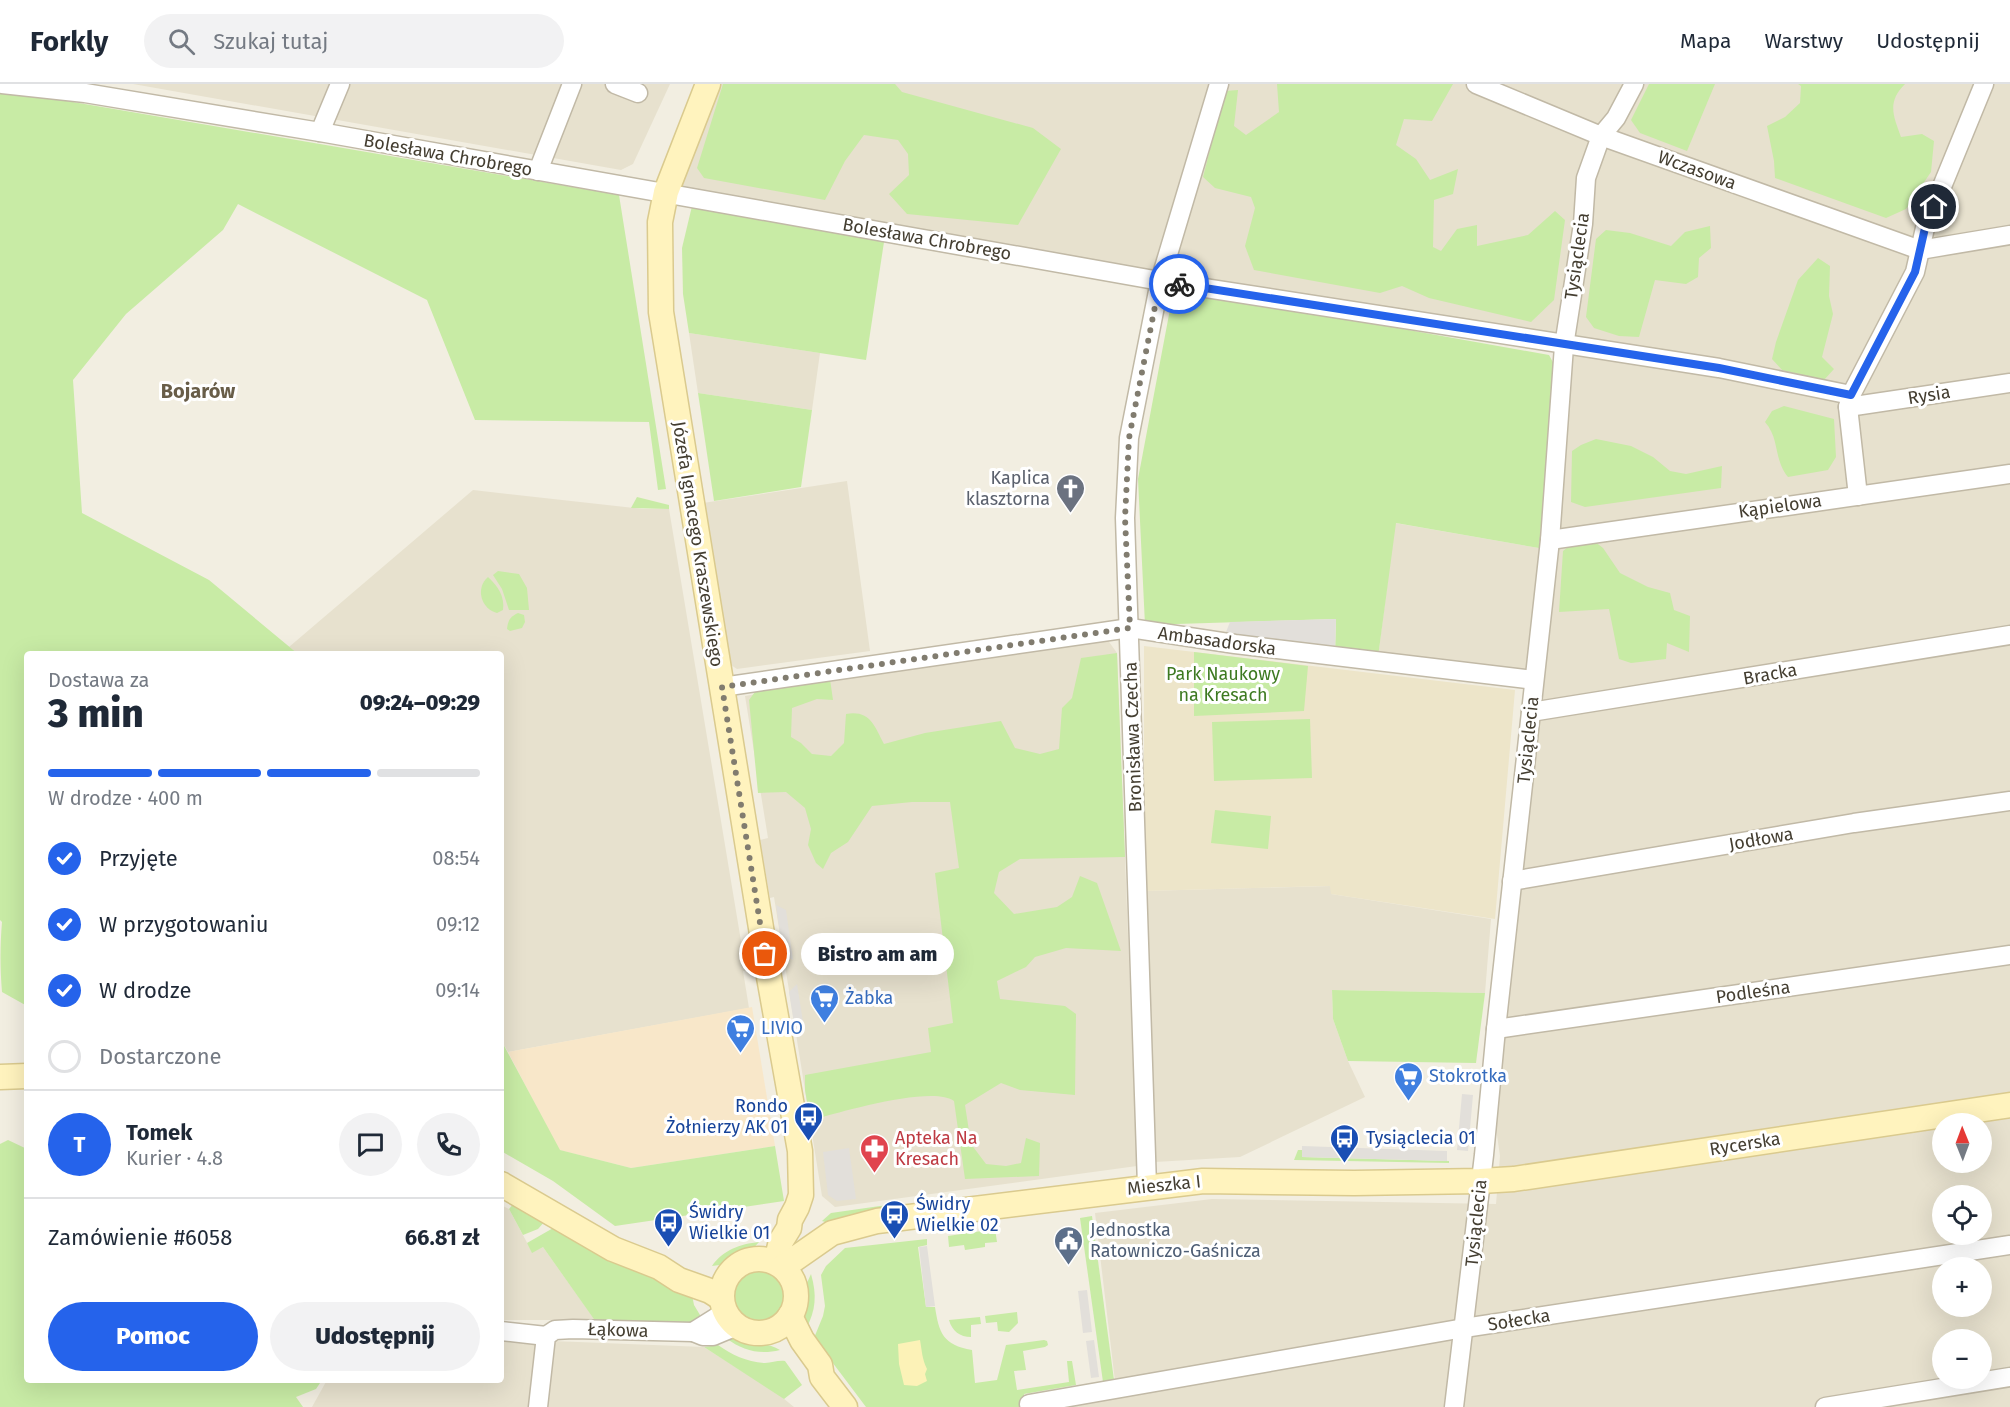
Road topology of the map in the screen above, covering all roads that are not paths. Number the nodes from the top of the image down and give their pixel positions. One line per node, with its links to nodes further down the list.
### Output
1 (2, 84): 11 (street, Bolesława Chrobrego)
2 (340, 84): 11 (street)
3 (572, 84): 13 (street)
4 (615, 84): 10 (street)
5 (708, 84): 14 (street, Józefa Ignacego Kraszewskiego)
6 (1219, 84): 17 (street, Bronisława Czecha)
7 (1476, 84): 12 (street, Wczasowa)
8 (1634, 84): 12 (street, Tysiąclecia)
9 (1984, 84): 16 (street)
10 (638, 93)
11 (320, 132): 13 (street, Bolesława Chrobrego)
12 (1601, 136): 16 (street, Wczasowa); 18 (street, Tysiąclecia)
13 (538, 171): 14 (street, Bolesława Chrobrego)
14 (666, 192): 17 (street, Bolesława Chrobrego); 27 (street, Józefa Ignacego Kraszewskiego)
15 (2010, 235): 16 (street)
16 (1920, 250): 20 (street)
17 (1160, 281): 18 (street, Bolesława Chrobrego); 24 (street, Bronisława Czecha)
18 (1564, 346): 20 (street, Bolesława Chrobrego); 23 (street, Tysiąclecia)
19 (2010, 383): 20 (street, Rysia)
20 (1850, 401): 22 (street)
21 (2010, 474): 22 (street, Kąpielowa)
22 (1858, 496): 23 (street, Kąpielowa)
23 (1550, 540): 26 (street, Tysiąclecia)
24 (1130, 628): 26 (street, Ambasadorska); 27 (street, Ambasadorska); 38 (street, Bronisława Czecha)
25 (2010, 635): 28 (street, Bracka)
26 (1534, 680): 28 (street, Tysiąclecia)
27 (722, 687): 39 (street, Józefa Ignacego Kraszewskiego)
28 (1531, 712): 30 (street, Tysiąclecia)
29 (2010, 801): 30 (street, Jodłowa)
30 (1512, 881): 32 (street, Tysiąclecia)
31 (2010, 956): 32 (street, Podleśna)
32 (1496, 1029): 36 (street, Tysiąclecia)
33 (24, 1076): 34 (street)
34 (0, 1077)
35 (2010, 1105): 36 (street, Rycerska)
36 (1480, 1181): 38 (street, Mieszka I); 47 (street, Tysiąclecia)
37 (504, 1186): 42 (street)
38 (1147, 1186): 40 (street, Mieszka I)
39 (795, 1211): 40 (street); 43 (street)
40 (841, 1231): 43 (street, Mieszka I)
41 (2010, 1245): 47 (street, Sołecka)
42 (659, 1268): 44 (street); 45 (street)
43 (777, 1269): 44 (street); 46 (street)
44 (730, 1272): 45 (street)
45 (728, 1312): 49 (street); 50 (street, Łąkowa)
46 (790, 1316): 49 (street); 51 (street)
47 (1464, 1328): 53 (street, Sołecka); 56 (street, Tysiąclecia)
48 (504, 1331): 50 (street, Łąkowa)
49 (769, 1331): 51 (street)
50 (546, 1336): 54 (street)
51 (822, 1377): 55 (street)
52 (2010, 1377): 57 (street)
53 (1029, 1404)
54 (538, 1407)
55 (845, 1407)
56 (1454, 1407)
57 (1825, 1407)

